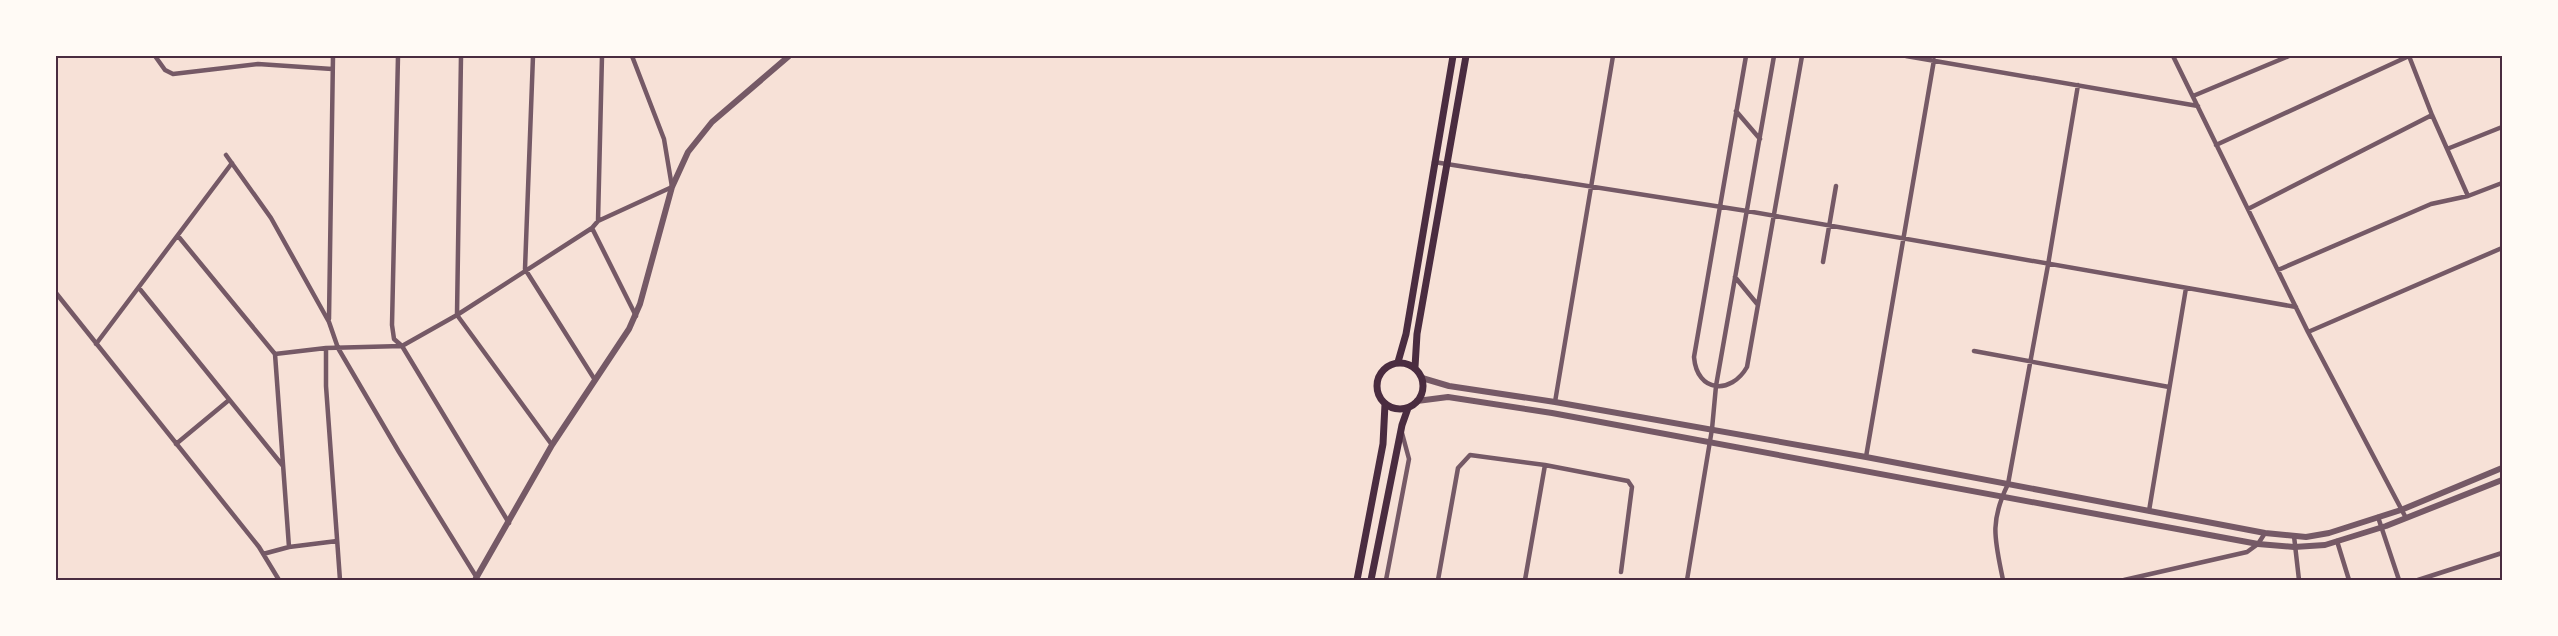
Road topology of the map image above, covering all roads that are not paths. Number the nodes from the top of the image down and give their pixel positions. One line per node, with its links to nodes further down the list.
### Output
1 (155, 56): 21 (street)
2 (258, 56): 21 (street)
3 (333, 56): 22 (street)
4 (398, 56): 66 (street)
5 (461, 56): 61 (street)
6 (533, 56): 53 (street)
7 (602, 56): 45 (street)
8 (632, 56): 38 (street)
9 (789, 56): 38 (street)
10 (1453, 56): 33 (main road)
11 (1466, 56): 35 (main road)
12 (1613, 56): 39 (street)
13 (1746, 56): 26 (street)
14 (1774, 56): 29 (street)
15 (1802, 56): 44 (street)
16 (1906, 56): 20 (street)
17 (2173, 56): 24 (street)
18 (2289, 56): 24 (street)
19 (2409, 56): 27 (street); 30 (street)
20 (1934, 60): 23 (street); 49 (street)
21 (258, 64): 22 (street)
22 (332, 69): 63 (street)
23 (2078, 85): 25 (street); 52 (street)
24 (2193, 96): 25 (street)
25 (2198, 106): 30 (street)
26 (1736, 110): 29 (street); 41 (street)
27 (2432, 115): 31 (street); 42 (street)
28 (2502, 127): 31 (street)
29 (1760, 139): 43 (street)
30 (2216, 144): 42 (street)
31 (2447, 149): 40 (street)
32 (226, 155): 34 (street)
33 (1434, 162): 35 (street); 71 (main road)
34 (232, 163): 48 (street); 63 (street)
35 (1447, 164): 39 (street); 73 (main road)
36 (2502, 183): 40 (street)
37 (1836, 186): 46 (street)
38 (672, 187): 45 (street); 62 (street)
39 (1590, 187): 41 (street); 80 (street)
40 (2468, 195): 54 (street)
41 (1719, 207): 43 (street); 76 (street)
42 (2248, 209): 54 (street)
43 (1747, 211): 44 (street); 55 (street)
44 (1774, 216): 46 (street); 59 (street)
45 (598, 221): 47 (street)
46 (1829, 226): 49 (street); 51 (street)
47 (592, 228): 53 (street); 62 (street)
48 (178, 236): 56 (street); 70 (street)
49 (1902, 239): 52 (street); 88 (street)
50 (2502, 248): 64 (street)
51 (1823, 262)
52 (2048, 265): 57 (street); 72 (street)
53 (525, 269): 61 (street); 75 (street)
54 (2278, 270): 60 (street)
55 (1735, 277): 59 (street); 76 (street)
56 (139, 288): 65 (street); 78 (street)
57 (2186, 288): 60 (street); 77 (street)
58 (56, 293): 65 (street)
59 (1758, 305): 76 (street)
60 (2296, 307): 64 (street)
61 (456, 315): 66 (street); 87 (street)
62 (636, 316): 75 (street)
63 (329, 322): 68 (street)
64 (2308, 332): 95 (street)
65 (96, 344): 86 (street)
66 (402, 346): 68 (street); 99 (street)
67 (326, 348): 68 (street); 70 (street); 103 (street)
68 (338, 348): 111 (street)
69 (1974, 351): 72 (street)
70 (275, 354): 90 (street)
71 (1398, 362): 73 (main road); 81 (main road)
72 (2029, 362): 77 (street); 93 (street)
73 (1415, 367): 74 (main road)
74 (1422, 378): 79 (main road); 80 (street)
75 (595, 380): 87 (street)
76 (1716, 386): 83 (street)
77 (2169, 387): 96 (street)
78 (229, 400): 86 (street); 90 (street)
79 (1418, 401): 82 (main road); 85 (street)
80 (1555, 402): 83 (street)
81 (1385, 404): 82 (main road); 114 (main road)
82 (1408, 408): 84 (main road)
83 (1712, 429): 85 (street); 88 (street)
84 (1401, 431): 115 (main road); 116 (street)
85 (1710, 441): 94 (street); 119 (street)
86 (176, 444): 109 (street)
87 (552, 445): 99 (street)
88 (1866, 456): 93 (street)
89 (1545, 465): 110 (street); 117 (street); 118 (street)
90 (283, 466): 106 (street)
91 (2502, 468): 95 (street)
92 (2502, 480): 98 (street)
93 (2008, 484): 94 (street); 96 (street)
94 (2002, 496): 105 (street); 120 (street)
95 (2401, 510): 97 (street); 98 (street)
96 (2149, 511): 101 (street)
97 (2378, 518): 100 (street); 102 (street)
98 (2406, 518): 100 (street)
99 (509, 523): 111 (street)
100 (2381, 527): 104 (street); 124 (street)
101 (2265, 533): 102 (street); 105 (street)
102 (2294, 536): 107 (street)
103 (337, 541): 106 (street); 113 (street)
104 (2337, 541): 107 (street); 123 (street)
105 (2258, 544): 107 (street); 121 (street)
106 (290, 547): 109 (street)
107 (2295, 548): 122 (street)
108 (2502, 553): 125 (street)
109 (263, 554): 112 (street)
110 (1621, 572)
111 (476, 579)
112 (279, 580)
113 (340, 580)
114 (1357, 580)
115 (1371, 580)
116 (1386, 580)
117 (1438, 580)
118 (1525, 580)
119 (1687, 580)
120 (2003, 580)
121 (2124, 580)
122 (2299, 580)
123 (2349, 580)
124 (2399, 580)
125 (2418, 580)

